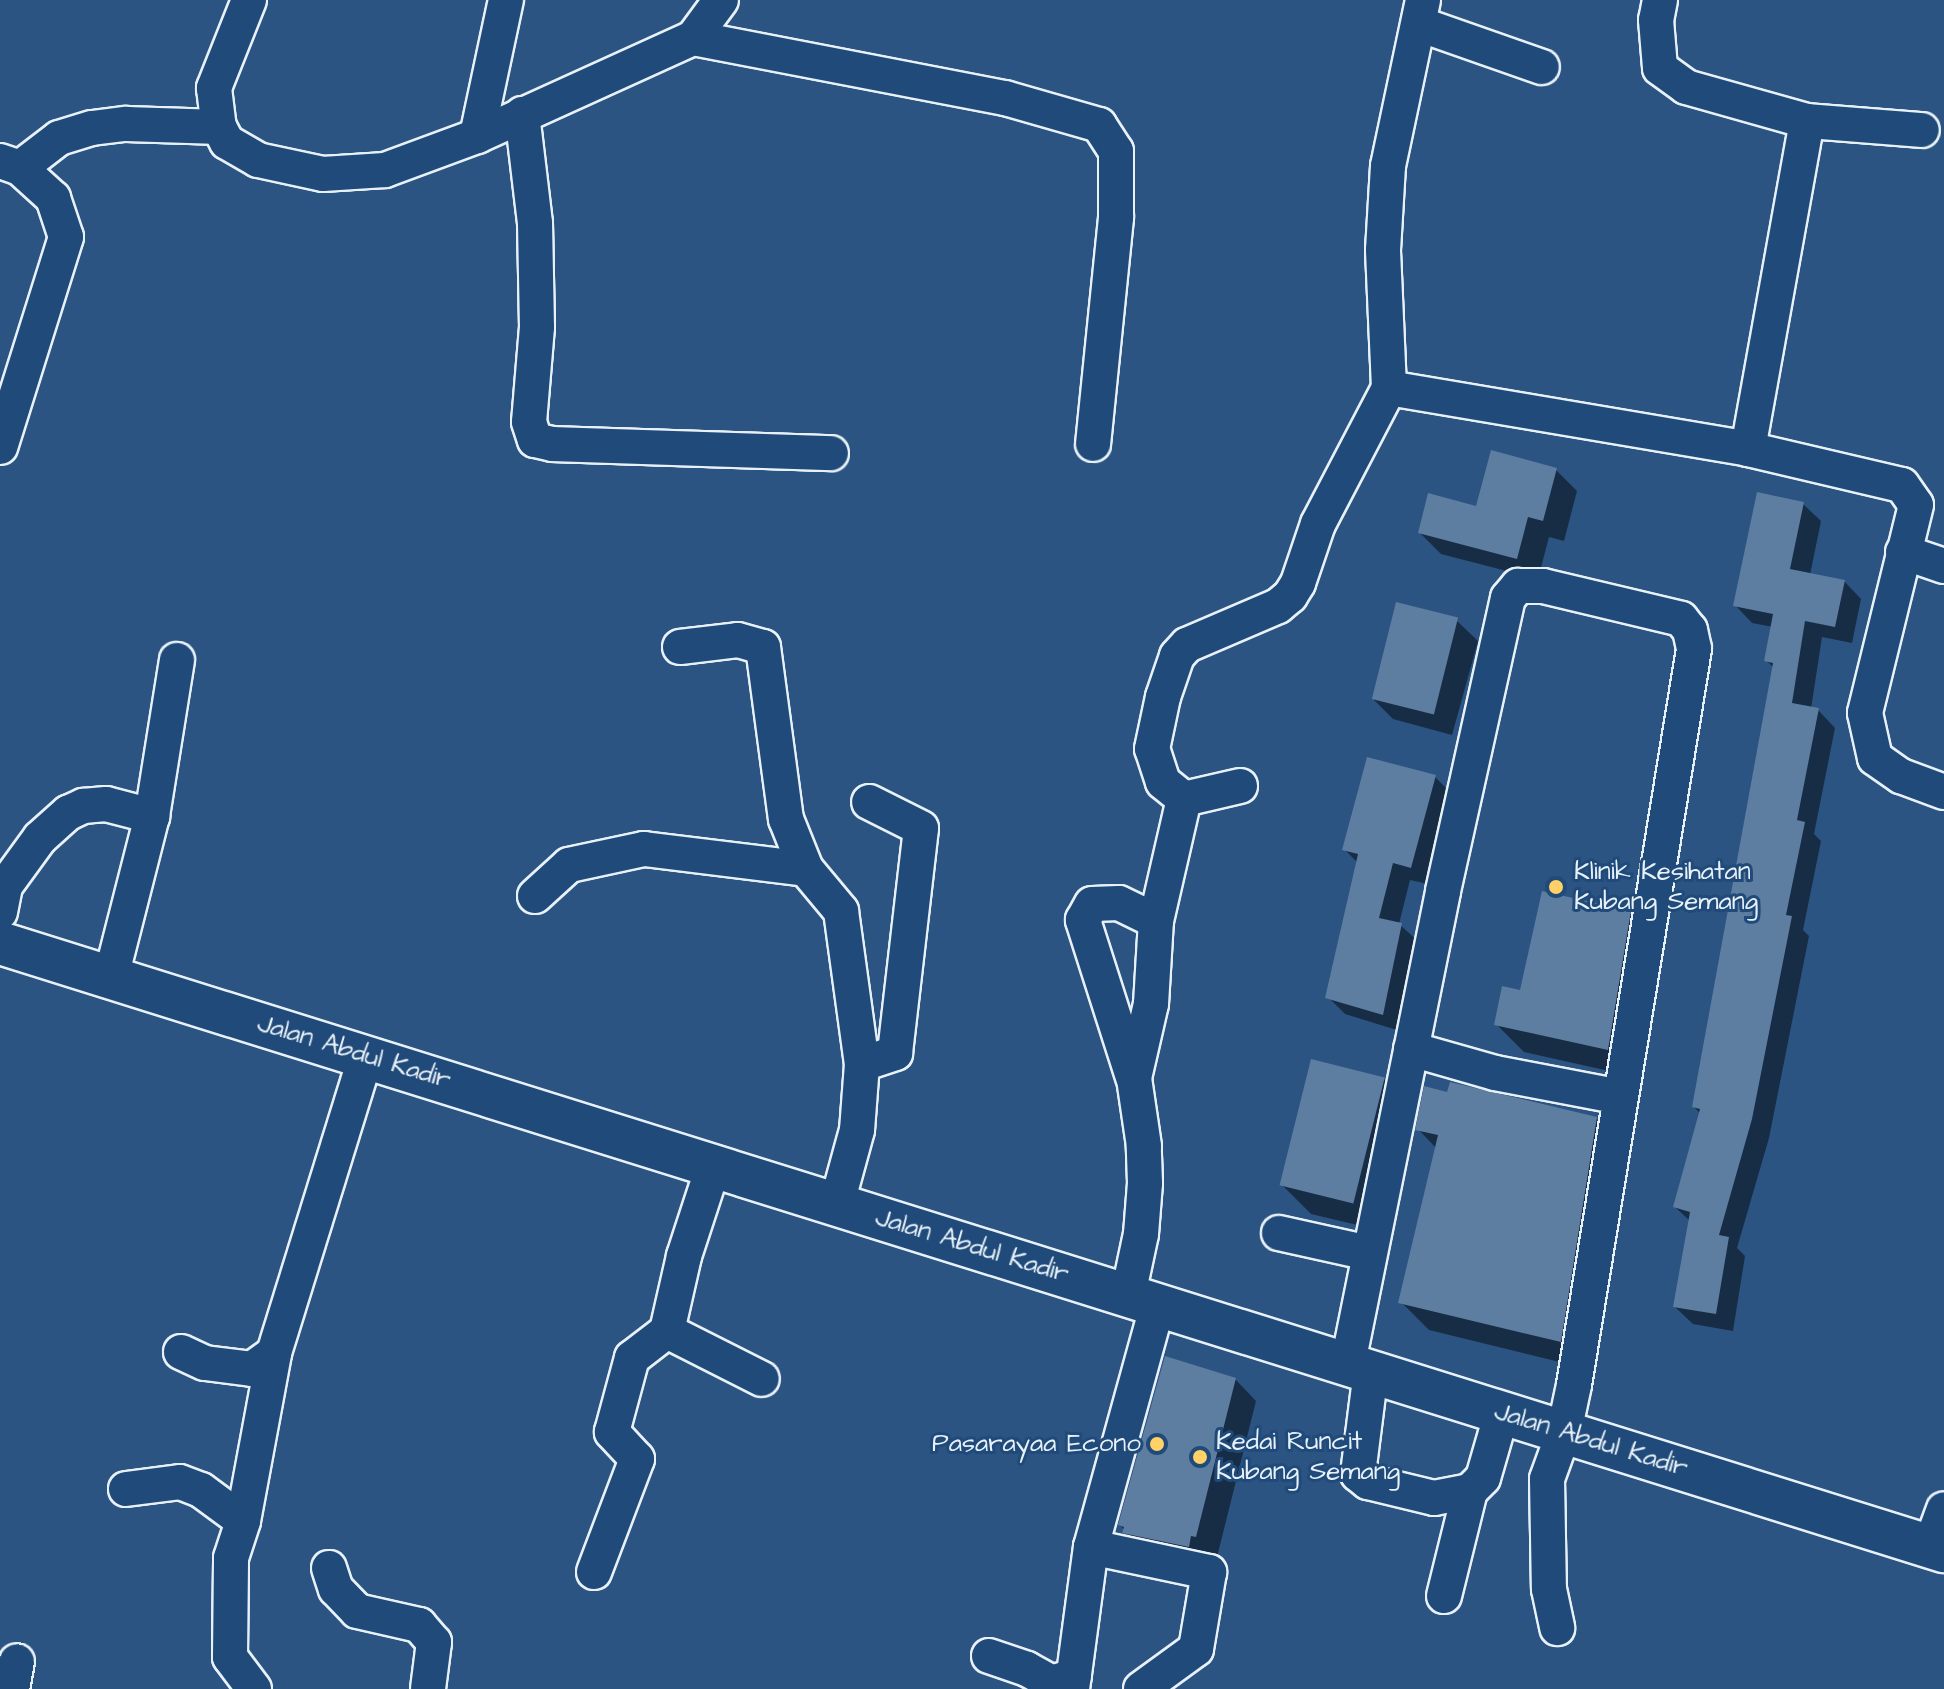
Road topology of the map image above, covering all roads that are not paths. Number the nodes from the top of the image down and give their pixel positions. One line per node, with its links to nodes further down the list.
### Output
1 (249, 0): 10 (street)
2 (506, 0): 12 (street)
3 (721, 0): 6 (street)
4 (1660, 0): 9 (street)
5 (1421, 12): 7 (street); 14 (street)
6 (693, 38): 8 (street); 15 (street)
7 (1542, 67)
8 (522, 114): 12 (street); 18 (street)
9 (1807, 121): 11 (street); 17 (street)
10 (219, 127): 12 (street); 13 (street)
11 (1922, 130)
12 (477, 136)
13 (10, 164): 16 (street)
14 (1389, 388): 17 (street); 25 (street)
15 (1093, 444)
16 (0, 447)
17 (1748, 449): 19 (street)
18 (831, 453)
19 (1903, 552): 20 (street); 24 (street)
20 (1944, 566)
21 (680, 647): 28 (street)
22 (177, 660): 27 (street)
23 (1240, 786): 25 (street)
24 (1944, 792)
25 (1184, 799): 31 (street)
26 (869, 802): 36 (street)
27 (152, 816): 30 (street); 33 (street)
28 (806, 869): 29 (street); 36 (street)
29 (535, 896)
30 (0, 912)
31 (1156, 921): 37 (street); 37 (street)
32 (0, 943): 33 (main road, Jalan Abdul Kadir)
33 (111, 977): 35 (main road, Jalan Abdul Kadir)
34 (1411, 1049): 38 (street); 38 (street); 42 (street)
35 (366, 1055): 39 (main road, Jalan Abdul Kadir); 46 (street)
36 (862, 1064): 40 (street)
37 (1134, 1078): 43 (street)
38 (1621, 1097): 50 (street)
39 (714, 1164): 40 (main road, Jalan Abdul Kadir); 44 (street)
40 (837, 1203): 43 (main road, Jalan Abdul Kadir)
41 (1279, 1233): 42 (street)
42 (1369, 1253): 47 (street)
43 (1143, 1299): 47 (main road, Jalan Abdul Kadir); 55 (street)
44 (667, 1331): 48 (street); 57 (street)
45 (181, 1352): 46 (street)
46 (274, 1353): 53 (street)
47 (1359, 1367): 49 (main road, Jalan Abdul Kadir); 52 (street)
48 (762, 1379)
49 (1502, 1412): 50 (main road, Jalan Abdul Kadir); 52 (street)
50 (1564, 1432): 54 (main road, Jalan Abdul Kadir); 59 (street)
51 (126, 1489): 53 (street)
52 (1470, 1491): 58 (street)
53 (243, 1521): 62 (street)
54 (1939, 1535)
55 (1091, 1547): 61 (street); 64 (street)
56 (329, 1568): 63 (street)
57 (594, 1572)
58 (1444, 1596)
59 (1557, 1628)
60 (989, 1656): 61 (street)
61 (1073, 1683)
62 (252, 1688)
63 (428, 1689)
64 (1141, 1689)

